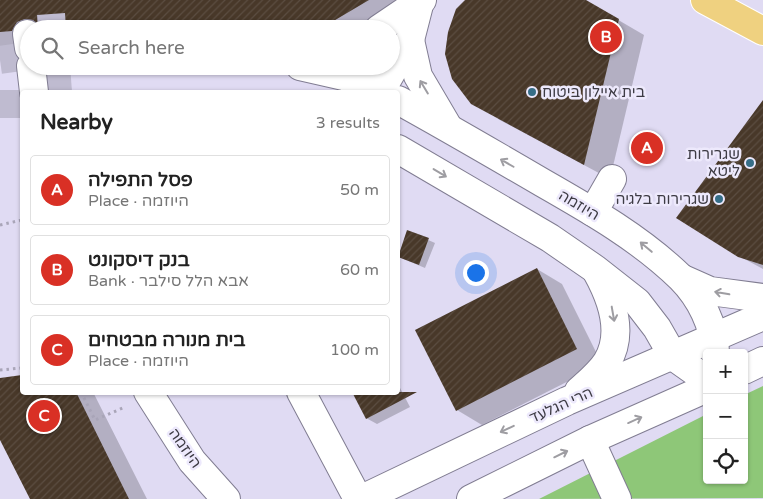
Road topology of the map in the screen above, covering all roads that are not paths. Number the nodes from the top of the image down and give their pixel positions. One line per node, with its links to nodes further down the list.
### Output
1 (705, 0): 4 (main road)
2 (421, 1): 3 (street); 5 (street)
3 (392, 20)
4 (763, 31)
5 (410, 40): 6 (street); 14 (street, one-way to 5)
6 (400, 62)
7 (32, 75): 10 (street)
8 (394, 75): 12 (street)
9 (346, 78): 11 (street, היוזמה)
10 (34, 90)
11 (376, 90)
12 (388, 90)
13 (400, 102): 14 (street, היוזמה)
14 (449, 129): 17 (street, היוזמה, one-way to 14)
15 (400, 150): 18 (street, one-way to 18)
16 (612, 179): 17 (street)
17 (593, 212): 19 (street, היוזמה, one-way to 17)
18 (595, 269): 23 (street); 30 (street, one-way to 30)
19 (682, 280): 20 (street, one-way to 19); 22 (street, היוזמה)
20 (763, 298)
21 (763, 316): 22 (street, הרי הגלעד)
22 (715, 345): 23 (street, הרי הגלעד)
23 (673, 356): 26 (street); 30 (street, הרי הגלעד)
24 (763, 361): 25 (street)
25 (748, 368)
26 (703, 377)
27 (703, 390): 31 (street, one-way to 27)
28 (150, 395): 32 (street, היוזמה)
29 (303, 395): 33 (street)
30 (567, 401): 33 (street, הרי הגלעד, one-way to 33)
31 (590, 440): 34 (street, one-way to 31); 35 (street)
32 (226, 499)
33 (360, 499)
34 (470, 499)
35 (617, 499)

